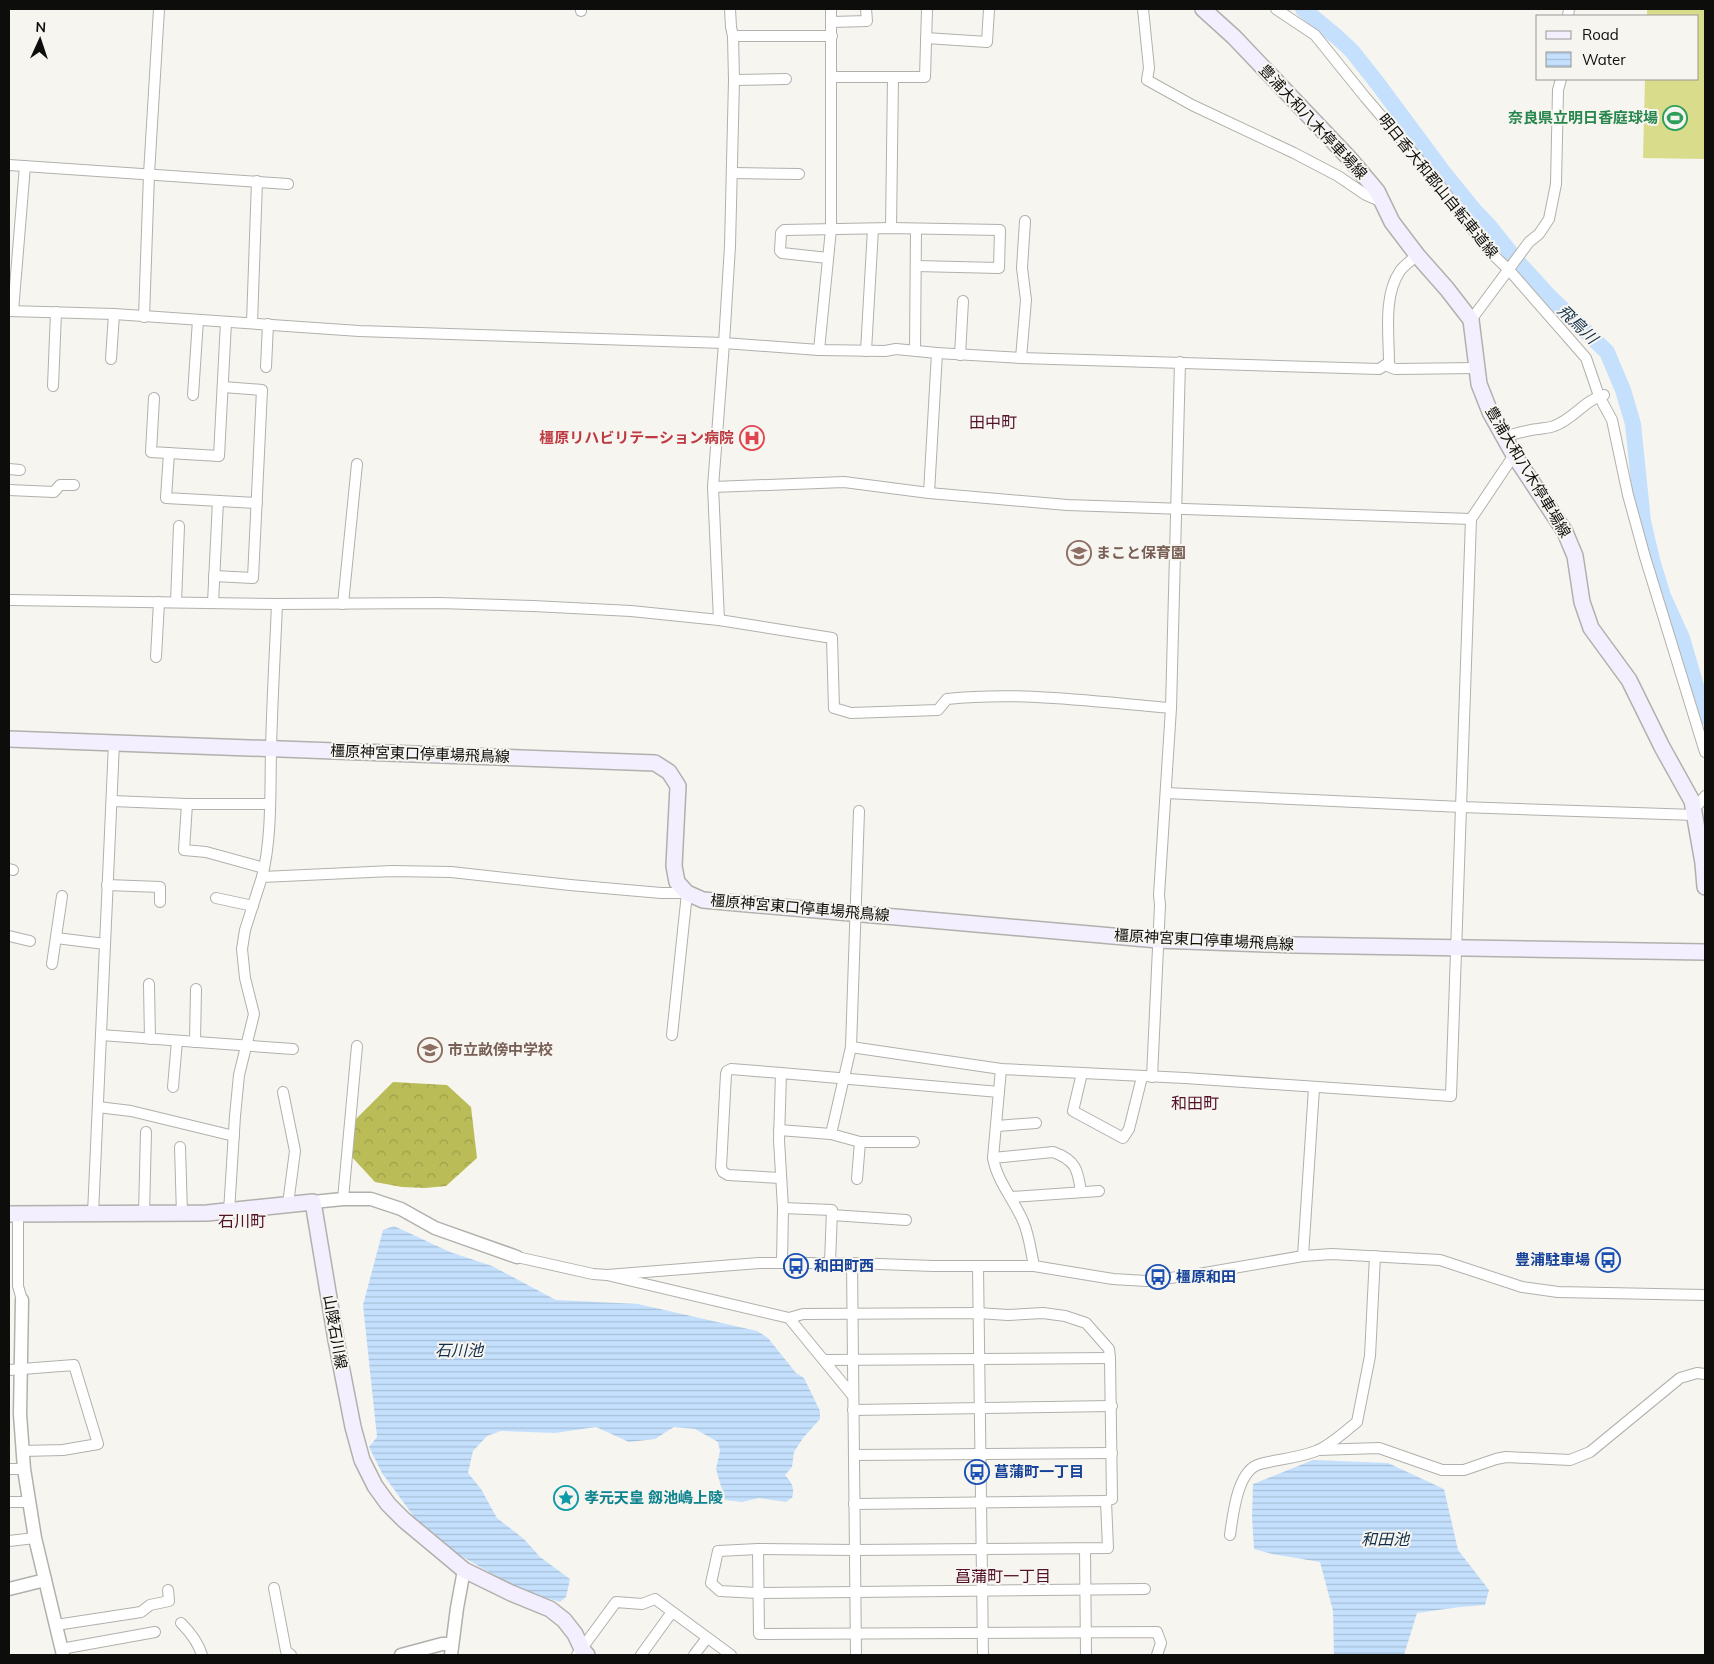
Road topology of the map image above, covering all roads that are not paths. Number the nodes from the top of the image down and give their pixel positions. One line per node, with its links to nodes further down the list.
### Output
1 (158, 9): 22 (street)
2 (730, 9): 11 (street)
3 (831, 9): 10 (street)
4 (866, 9): 10 (street)
5 (927, 9): 13 (street)
6 (989, 9): 13 (street)
7 (1143, 9): 26 (street)
8 (1203, 9): 26 (main road, 豊浦大和八木停車場線)
9 (1276, 9): 35 (street, 明日香大和郡山自転車道線)
10 (832, 22): 12 (street)
11 (733, 36): 12 (street); 16 (street)
12 (832, 36): 14 (street)
13 (926, 38): 15 (street)
14 (832, 77): 15 (street); 31 (street)
15 (893, 77): 28 (street)
16 (734, 80): 17 (street); 21 (street)
17 (786, 80)
18 (1561, 80): 35 (street)
19 (9, 165): 20 (street)
20 (25, 166): 22 (street); 37 (street)
21 (732, 173): 23 (street); 46 (street)
22 (149, 174): 24 (street); 40 (street)
23 (799, 174)
24 (257, 181): 25 (street); 44 (street)
25 (288, 184)
26 (1382, 202): 32 (main road, 豊浦大和八木停車場線)
27 (1025, 221): 52 (street)
28 (892, 228): 29 (street); 30 (street)
29 (873, 229): 31 (street); 49 (street)
30 (916, 229): 34 (street); 34 (street)
31 (831, 230): 33 (street); 33 (street)
32 (1417, 255): 42 (main road, 豊浦大和八木停車場線); 55 (street)
33 (828, 258): 47 (street)
34 (916, 266): 48 (street)
35 (1510, 268): 42 (street); 61 (street, 明日香大和郡山自転車道線)
36 (963, 301): 51 (street)
37 (11, 311): 38 (street)
38 (56, 312): 39 (street); 58 (street)
39 (114, 314): 40 (street); 53 (street)
40 (144, 316): 41 (street)
41 (198, 320): 43 (street); 60 (street)
42 (1471, 320): 57 (main road, 豊浦大和八木停車場線)
43 (226, 322): 44 (street); 59 (street)
44 (252, 323): 45 (street)
45 (268, 324): 46 (street); 56 (street)
46 (724, 343): 47 (street); 70 (street)
47 (819, 350): 49 (street)
48 (915, 350): 49 (street); 50 (street)
49 (866, 351)
50 (937, 353): 51 (street); 72 (street)
51 (960, 355): 52 (street)
52 (1021, 358): 54 (street)
53 (112, 359)
54 (1180, 362): 55 (street); 75 (street)
55 (1385, 365): 57 (street)
56 (266, 367)
57 (1476, 368): 63 (main road, 豊浦大和八木停車場線)
58 (53, 386)
59 (223, 387): 64 (street); 74 (street)
60 (193, 395)
61 (1602, 396): 63 (street); 91 (street, 明日香大和郡山自転車道線)
62 (154, 398): 64 (street)
63 (1504, 437): 65 (main road, 豊浦大和八木停車場線)
64 (169, 453): 73 (street)
65 (1514, 455): 76 (street); 99 (main road, 豊浦大和八木停車場線)
66 (357, 464): 84 (street)
67 (9, 469): 68 (street)
68 (20, 470)
69 (74, 485): 71 (street)
70 (713, 487): 72 (street); 85 (street)
71 (9, 490)
72 (929, 493): 75 (street)
73 (218, 501): 74 (street); 78 (street)
74 (257, 503): 78 (street)
75 (1177, 508): 76 (street); 87 (street)
76 (1471, 518): 97 (street)
77 (179, 526): 81 (street)
78 (214, 576): 82 (street)
79 (9, 600): 80 (street)
80 (159, 602): 81 (street); 86 (street)
81 (176, 602): 82 (street)
82 (213, 603): 83 (street)
83 (277, 604): 84 (street); 90 (street)
84 (343, 604): 85 (street)
85 (719, 620): 87 (street)
86 (156, 657)
87 (1171, 708): 92 (street)
88 (9, 739): 89 (main road, 橿原神宮東口停車場飛鳥線)
89 (114, 743): 90 (main road, 橿原神宮東口停車場飛鳥線); 94 (street)
90 (271, 749): 96 (street); 103 (main road, 橿原神宮東口停車場飛鳥線)
91 (1705, 752)
92 (1166, 792): 97 (street); 111 (street)
93 (1705, 796): 99 (street)
94 (112, 801): 95 (street); 101 (street)
95 (187, 804): 96 (street); 100 (street)
96 (270, 804): 100 (street)
97 (1461, 807): 99 (street); 114 (street)
98 (859, 811): 108 (street)
99 (1694, 812): 102 (main road, 豊浦大和八木停車場線)
100 (263, 873): 103 (street); 107 (street)
101 (107, 885): 106 (street); 113 (street)
102 (1705, 887)
103 (687, 894): 108 (main road, 橿原神宮東口停車場飛鳥線); 120 (street)
104 (62, 896): 110 (street)
105 (216, 898): 107 (street)
106 (160, 902)
107 (253, 906): 124 (street)
108 (855, 913): 111 (main road, 橿原神宮東口停車場飛鳥線); 126 (street)
109 (9, 936): 112 (street)
110 (56, 938): 113 (street); 116 (street)
111 (1158, 940): 114 (main road, 橿原神宮東口停車場飛鳥線); 131 (street)
112 (30, 941)
113 (105, 944): 119 (street)
114 (1456, 947): 115 (main road, 橿原神宮東口停車場飛鳥線); 134 (street)
115 (1705, 952)
116 (52, 964)
117 (149, 984): 121 (street)
118 (196, 989): 123 (street)
119 (101, 1035): 121 (street); 137 (street)
120 (672, 1035)
121 (150, 1038): 122 (street)
122 (177, 1041): 123 (street); 133 (street)
123 (195, 1042): 124 (street)
124 (246, 1046): 127 (street); 143 (street)
125 (357, 1046): 152 (street)
126 (851, 1047): 128 (street); 132 (street)
127 (292, 1049)
128 (1001, 1069): 130 (street); 136 (street)
129 (781, 1073): 132 (street); 140 (street); 148 (street)
130 (1082, 1073): 131 (street); 131 (street)
131 (1147, 1077): 134 (street)
132 (844, 1078): 136 (street); 142 (street)
133 (173, 1086)
134 (1314, 1088): 164 (street)
135 (283, 1092): 155 (street)
136 (999, 1092): 139 (street)
137 (98, 1107): 143 (street); 159 (street)
138 (1036, 1123): 139 (street)
139 (996, 1126): 147 (street)
140 (779, 1130): 142 (street); 148 (street)
141 (146, 1132): 160 (street)
142 (832, 1134): 144 (street)
143 (234, 1136): 157 (street)
144 (860, 1142): 145 (street); 149 (street)
145 (914, 1142)
146 (180, 1148): 161 (street)
147 (993, 1158): 151 (street); 153 (street)
148 (781, 1178): 156 (street)
149 (857, 1179)
150 (1099, 1191): 151 (street)
151 (1081, 1192): 153 (street)
152 (343, 1198): 154 (street); 166 (street)
153 (1011, 1198): 171 (street)
154 (313, 1202): 155 (main road); 208 (main road, 山陵石川線)
155 (288, 1204): 157 (main road)
156 (783, 1208): 162 (street); 167 (street)
157 (229, 1212): 161 (main road)
158 (13, 1214): 159 (main road); 174 (street)
159 (93, 1214): 160 (main road)
160 (144, 1214): 161 (main road)
161 (182, 1214)
162 (832, 1216): 163 (street); 168 (street)
163 (906, 1220)
164 (1303, 1256): 165 (street); 171 (street)
165 (1375, 1256): 173 (street); 189 (street)
166 (517, 1257): 172 (street)
167 (782, 1262): 168 (street); 172 (street)
168 (830, 1263): 169 (street)
169 (852, 1263): 170 (street); 176 (street)
170 (978, 1266): 171 (street); 175 (street)
171 (1034, 1266)
172 (607, 1275): 177 (street)
173 (1705, 1295)
174 (22, 1300): 182 (street)
175 (978, 1313): 176 (street); 178 (street); 179 (street)
176 (852, 1314): 177 (street); 181 (street)
177 (789, 1318): 180 (street)
178 (1110, 1358): 179 (street); 186 (street)
179 (980, 1359): 181 (street); 187 (street)
180 (824, 1360): 181 (street); 185 (street)
181 (852, 1361): 185 (street)
182 (22, 1369): 183 (street); 190 (street); 190 (street)
183 (9, 1370)
184 (1705, 1374): 189 (street)
185 (853, 1396): 188 (street)
186 (1112, 1406): 187 (street); 191 (street)
187 (980, 1408): 188 (street); 193 (street)
188 (853, 1410): 192 (street)
189 (1318, 1450): 201 (street)
190 (22, 1451): 195 (street)
191 (1112, 1453): 193 (street); 196 (street)
192 (854, 1455): 193 (street); 200 (street)
193 (981, 1455): 199 (street)
194 (9, 1469): 195 (street)
195 (24, 1469): 198 (street)
196 (1106, 1501): 199 (street); 206 (street)
197 (9, 1502): 198 (street)
198 (29, 1502): 202 (street)
199 (982, 1502): 200 (street); 205 (street)
200 (854, 1504): 207 (street)
201 (1230, 1534)
202 (35, 1538): 203 (street); 209 (street)
203 (9, 1541)
204 (758, 1549): 207 (street); 217 (street); 217 (street)
205 (982, 1549): 206 (street); 207 (street); 215 (street)
206 (1085, 1549): 212 (street)
207 (854, 1550): 216 (street)
208 (464, 1570): 226 (street); 228 (main road, 山陵石川線)
209 (45, 1580): 211 (street); 220 (street)
210 (274, 1588): 230 (street)
211 (9, 1589)
212 (1085, 1589): 213 (street); 215 (street); 223 (street)
213 (1145, 1589)
214 (168, 1590): 220 (street)
215 (982, 1590): 216 (street); 222 (street)
216 (855, 1592): 217 (street); 224 (street)
217 (758, 1593): 224 (street)
218 (672, 1612): 225 (street); 228 (street); 232 (street)
219 (181, 1623): 229 (street)
220 (56, 1625): 227 (street)
221 (155, 1632): 227 (street)
222 (983, 1632): 223 (street); 224 (street); 236 (street)
223 (1086, 1632): 237 (street); 238 (street)
224 (856, 1634): 235 (street)
225 (707, 1638): 233 (street); 234 (street)
226 (452, 1650): 231 (street)
227 (62, 1652)
228 (582, 1653)
229 (202, 1655)
230 (291, 1655)
231 (401, 1655)
232 (641, 1655)
233 (694, 1655)
234 (732, 1655)
235 (856, 1655)
236 (983, 1655)
237 (1086, 1655)
238 (1157, 1655)

